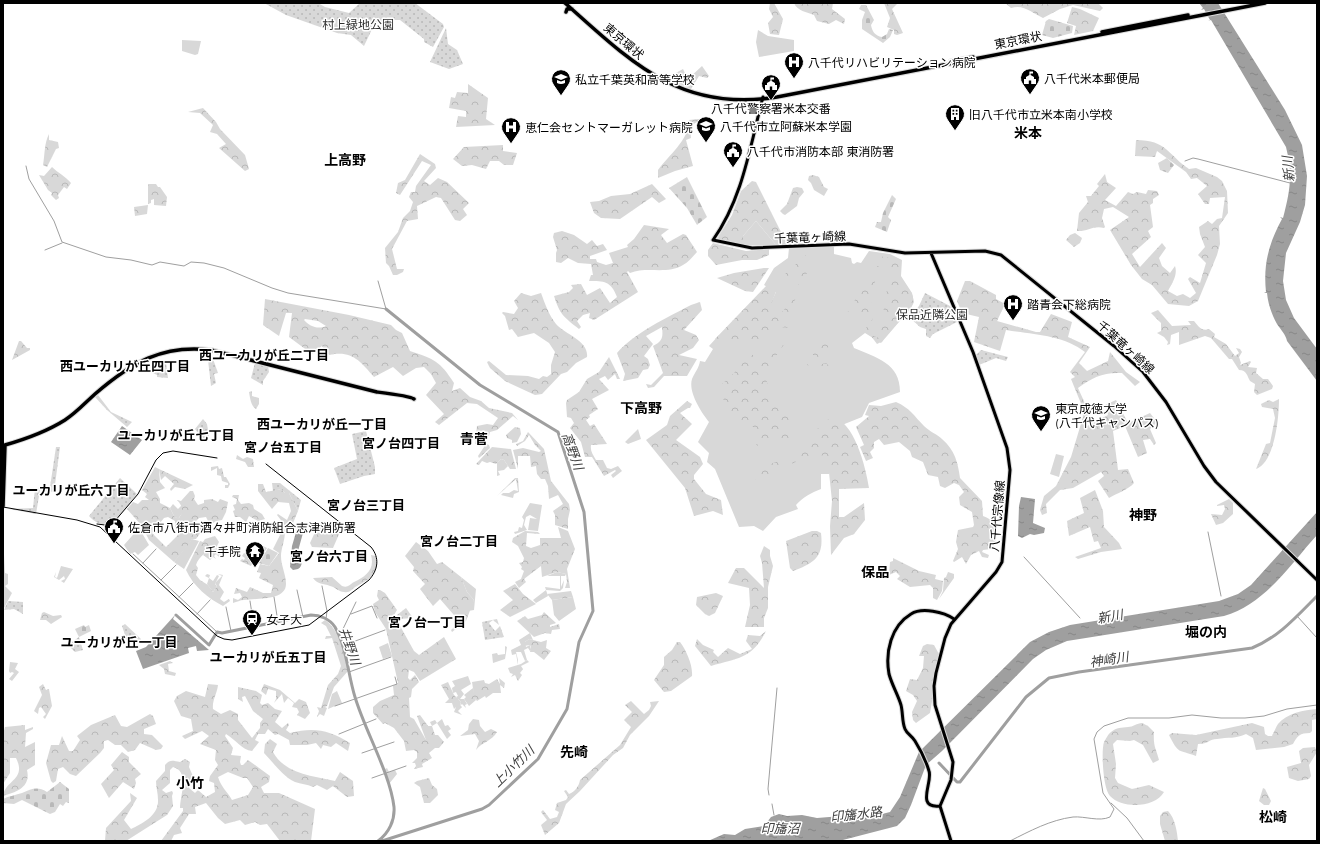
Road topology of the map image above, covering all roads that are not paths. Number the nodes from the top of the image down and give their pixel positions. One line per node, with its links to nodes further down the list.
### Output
1 (565, 3): 5 (highway, 東京環状)
2 (568, 3): 8 (highway, 東京環状)
3 (1252, 3): 6 (highway, 東京環状)
4 (1265, 3): 6 (highway, 東京環状)
5 (572, 9): 7 (highway); 8 (highway, 東京環状)
6 (1228, 9): 8 (highway, 東京環状)
7 (566, 12)
8 (762, 98): 9 (main road, 千葉竜ヶ崎線)
9 (931, 253): 12 (main road, 千葉竜ヶ崎線); 13 (main road, 八千代宗像線)
10 (414, 399): 11 (highway)
11 (3, 506)
12 (1317, 580)
13 (954, 620): 14 (main road, 八千代宗像線); 14 (main road)
14 (940, 806): 15 (main road)
15 (951, 841)

